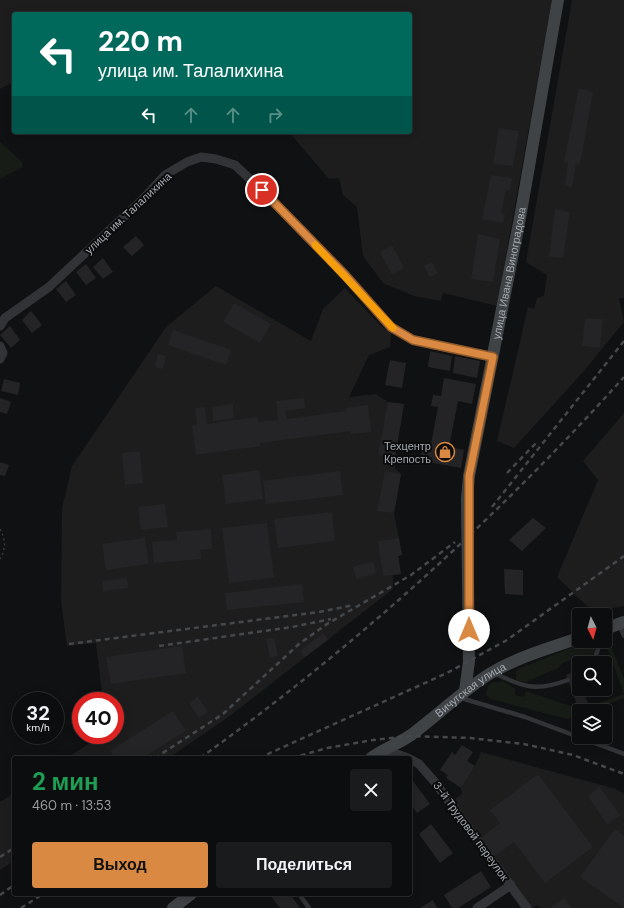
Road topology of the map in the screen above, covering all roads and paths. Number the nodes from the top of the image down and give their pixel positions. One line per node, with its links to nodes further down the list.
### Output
1 (558, 0): 4 (street, улица Ивана Виноградова)
2 (0, 326): 4 (street, улица им. Талалихина)
3 (0, 346): 5 (street)
4 (493, 357): 14 (street, улица Ивана Виноградова)
5 (0, 360)
6 (0, 530): 7 (path)
7 (0, 559)
8 (622, 623): 9 (street); 10 (lane)
9 (612, 627)
10 (624, 636)
11 (572, 641): 12 (street, Вичугская улица)
12 (492, 672): 13 (lane); 14 (street, Вичугская улица)
13 (568, 680)
14 (461, 694): 15 (street, Вичугская улица); 16 (lane)
15 (383, 749): 17 (street, Вичугская улица); 18 (street, 3-й Трудовой переулок)
16 (624, 754)
17 (374, 756)
18 (403, 756)
19 (412, 760): 20 (street, 3-й Трудовой переулок)
20 (511, 885): 25 (street); 26 (street, 3-й Трудовой переулок)
21 (188, 896): 23 (street)
22 (300, 896): 24 (lane)
23 (173, 908)
24 (309, 908)
25 (477, 908)
26 (527, 908)

